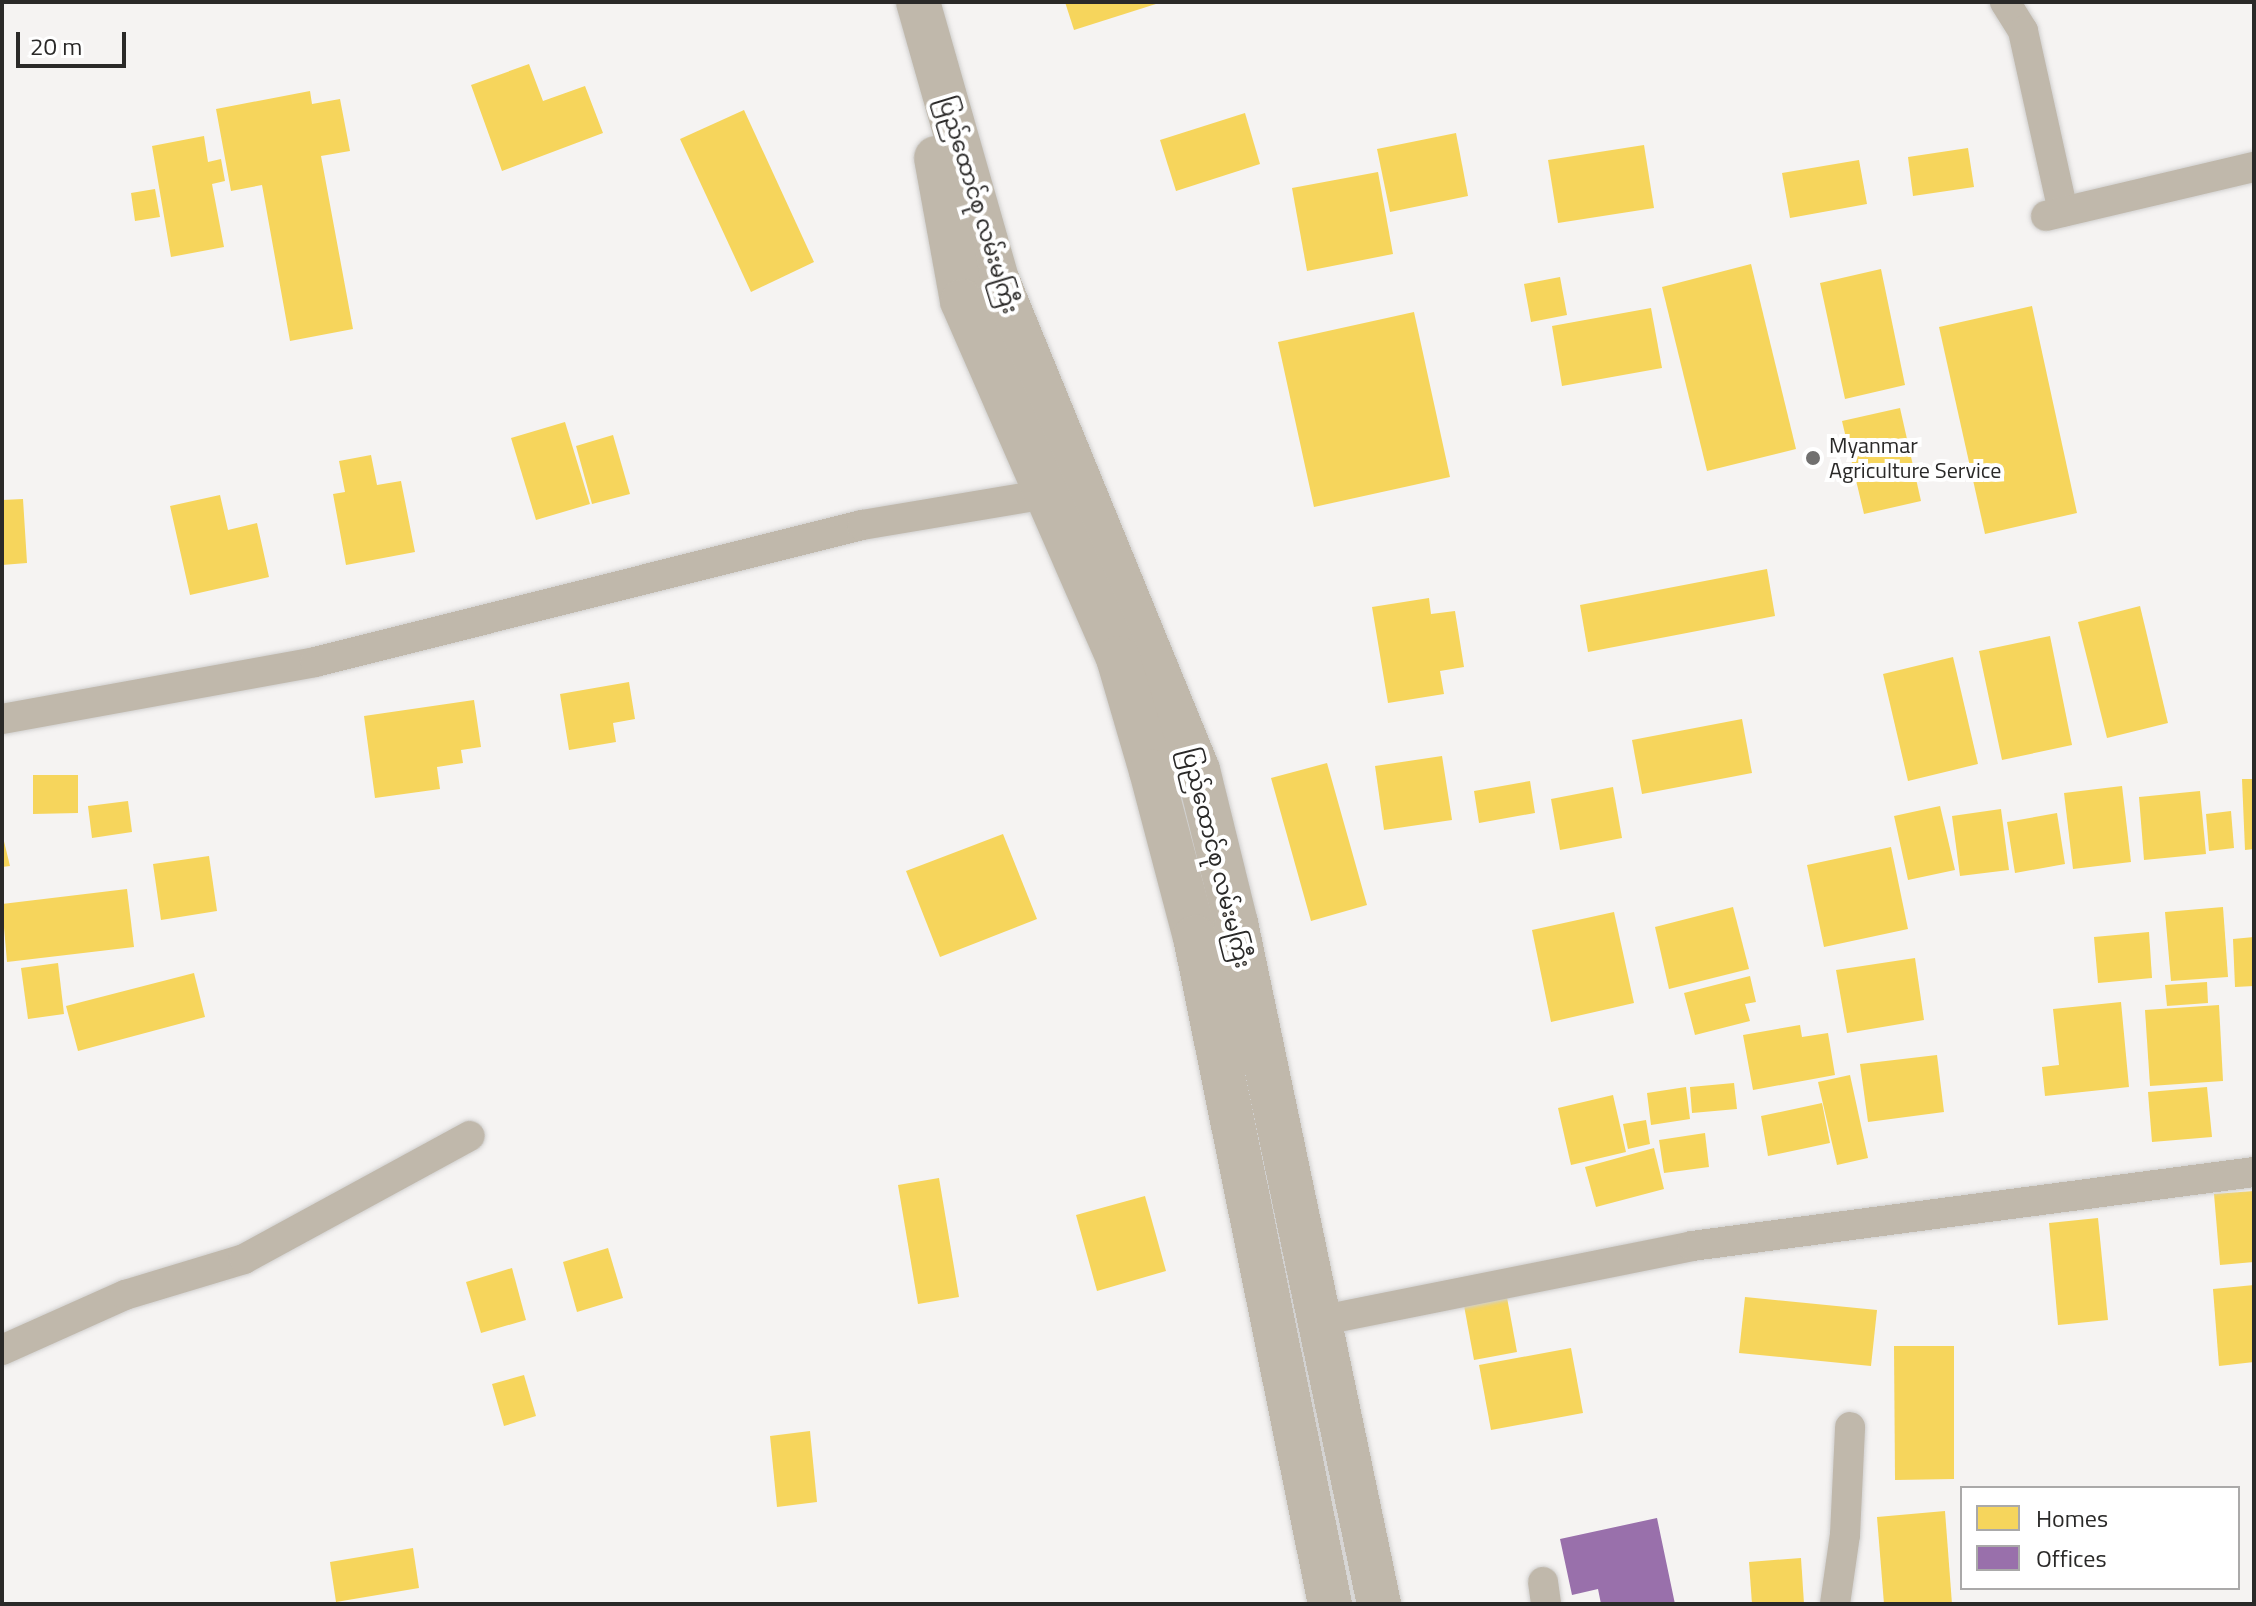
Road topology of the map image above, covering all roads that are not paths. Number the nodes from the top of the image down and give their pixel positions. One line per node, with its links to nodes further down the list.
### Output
1 (908, 2): 5 (main road)
2 (918, 2): 9 (main road, ပြည်ထောင်စု လမ်းမကြီး)
3 (2005, 2): 4 (street)
4 (2254, 167)
5 (1048, 494): 6 (street); 12 (main road)
6 (2, 719)
7 (470, 1136): 10 (street)
8 (2254, 1172): 9 (street)
9 (1318, 1321): 13 (main road, ပြည်ထောင်စု လမ်းမကြီး)
10 (2, 1350)
11 (1850, 1427): 14 (street)
12 (1330, 1604)
13 (1379, 1604)
14 (1835, 1604)

